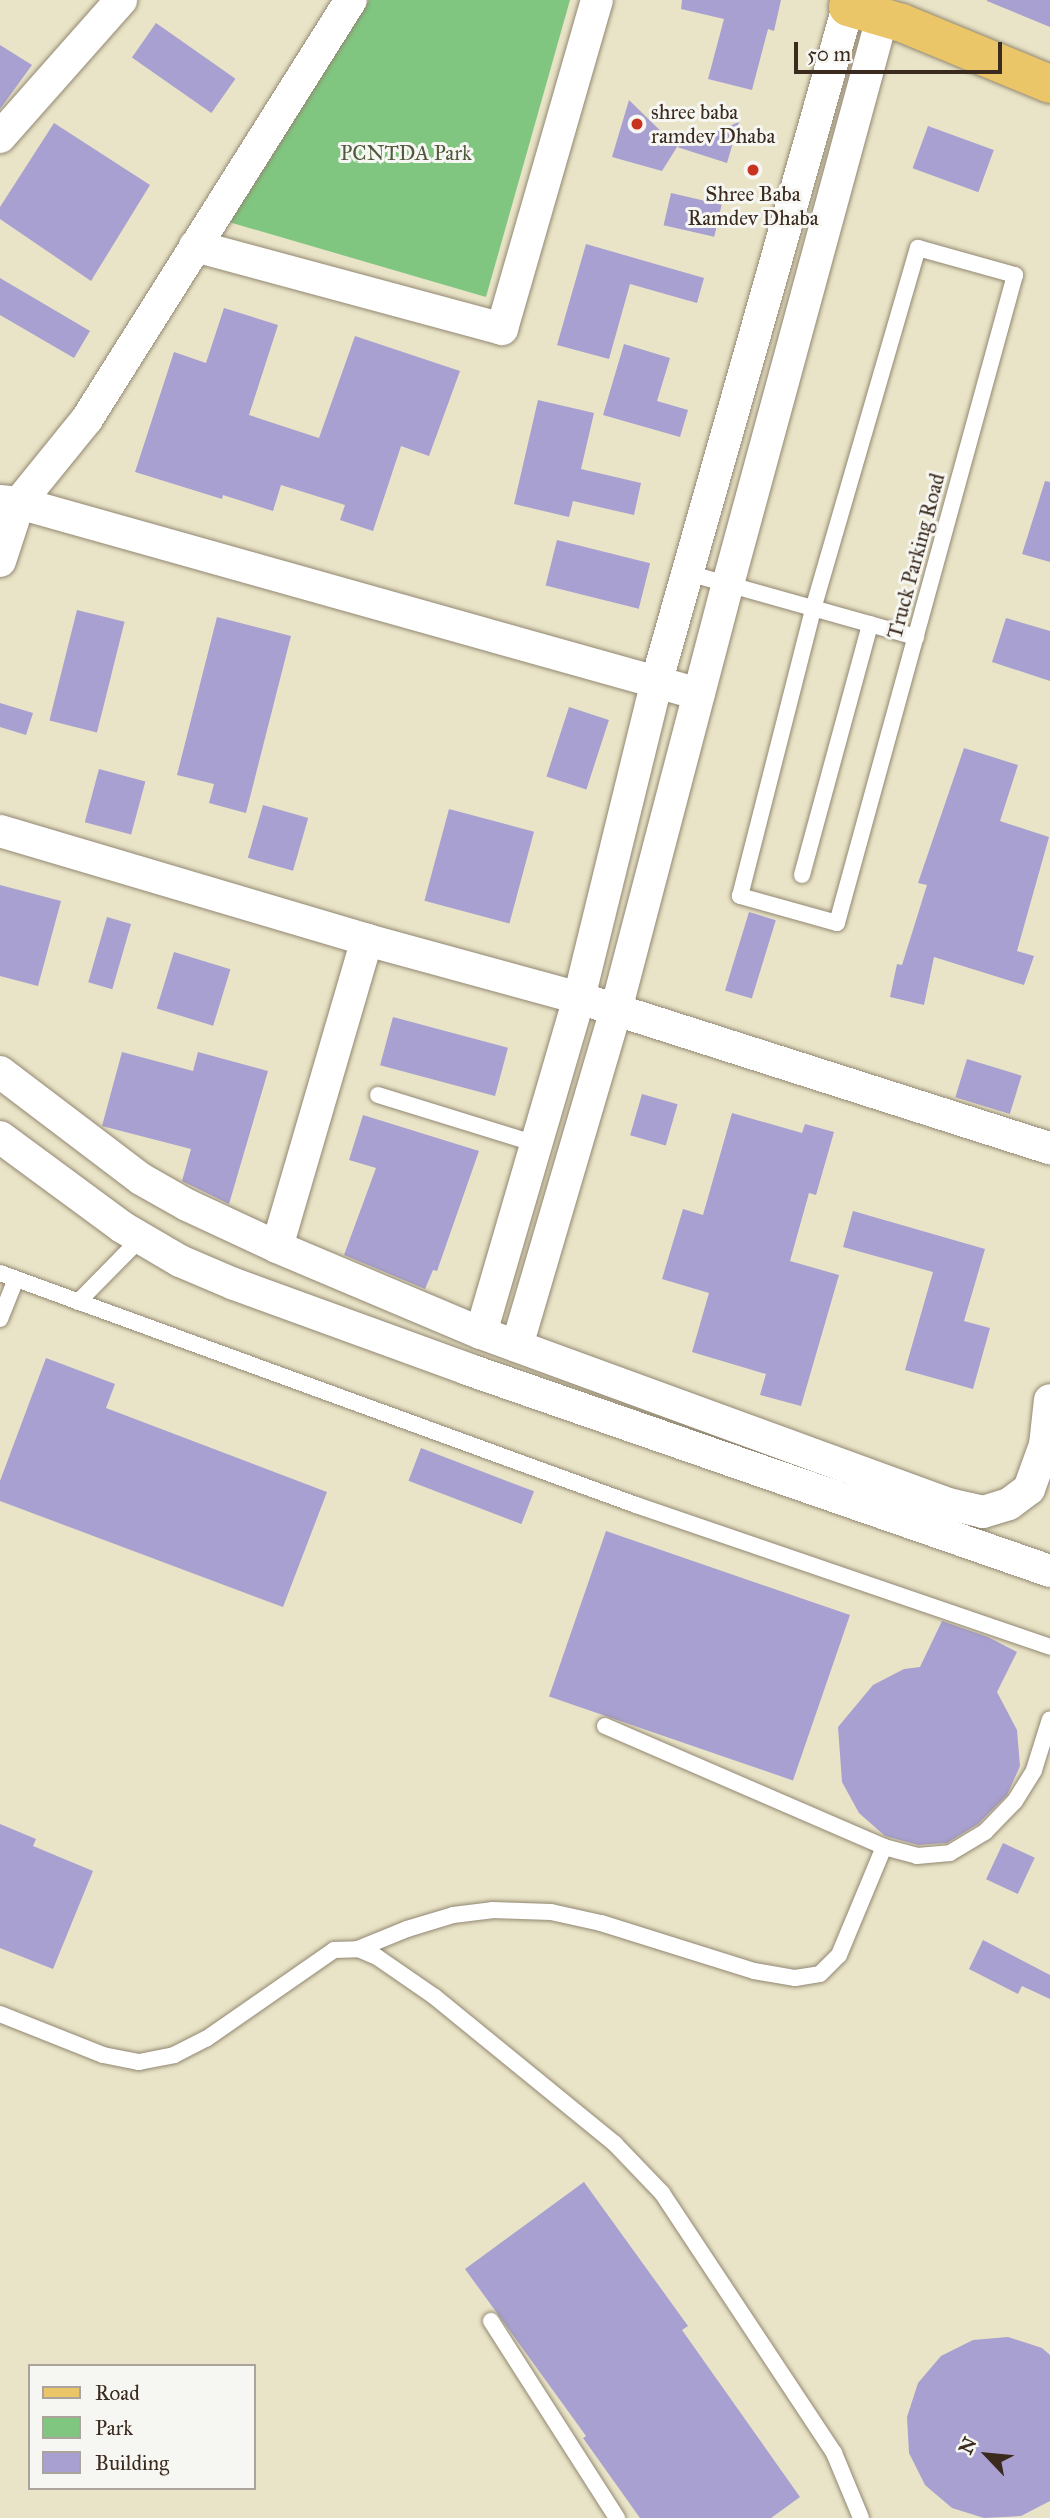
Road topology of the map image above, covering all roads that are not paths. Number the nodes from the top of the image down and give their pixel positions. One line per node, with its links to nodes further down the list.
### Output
1 (121, 0): 6 (street)
2 (351, 0): 7 (street)
3 (597, 0): 7 (street)
4 (867, 6): 5 (main road); 10 (street); 11 (street)
5 (1050, 84)
6 (0, 137)
7 (195, 246): 8 (street)
8 (10, 502): 9 (street); 15 (street)
9 (0, 561)
10 (688, 573): 11 (lane); 15 (street)
11 (727, 584): 12 (lane); 16 (street)
12 (813, 609): 13 (lane); 14 (lane, Truck Parking Road); 14 (lane, Truck Parking Road)
13 (870, 624): 14 (lane); 18 (lane)
14 (916, 636)
15 (657, 680): 16 (street); 20 (street)
16 (699, 694): 21 (street)
17 (0, 831): 19 (street)
18 (802, 875)
19 (367, 940): 20 (street); 28 (street)
20 (579, 998): 21 (street); 25 (street)
21 (615, 1010): 26 (street); 34 (street)
22 (0, 1072): 28 (street)
23 (378, 1095): 25 (lane)
24 (0, 1137): 27 (street)
25 (536, 1144): 33 (street)
26 (1050, 1148)
27 (141, 1238): 31 (lane); 36 (street)
28 (277, 1247): 33 (street)
29 (0, 1273): 30 (lane)
30 (16, 1279): 31 (lane); 32 (lane)
31 (78, 1302): 37 (lane)
32 (0, 1319)
33 (481, 1333): 34 (street)
34 (517, 1346): 35 (street)
35 (1050, 1400)
36 (1050, 1571)
37 (1050, 1647)
38 (1050, 1719): 40 (lane)
39 (606, 1726): 40 (lane)
40 (884, 1847): 41 (lane)
41 (358, 1949): 42 (lane); 45 (lane)
42 (0, 2014)
43 (491, 2321): 44 (lane)
44 (617, 2518)
45 (861, 2518)

